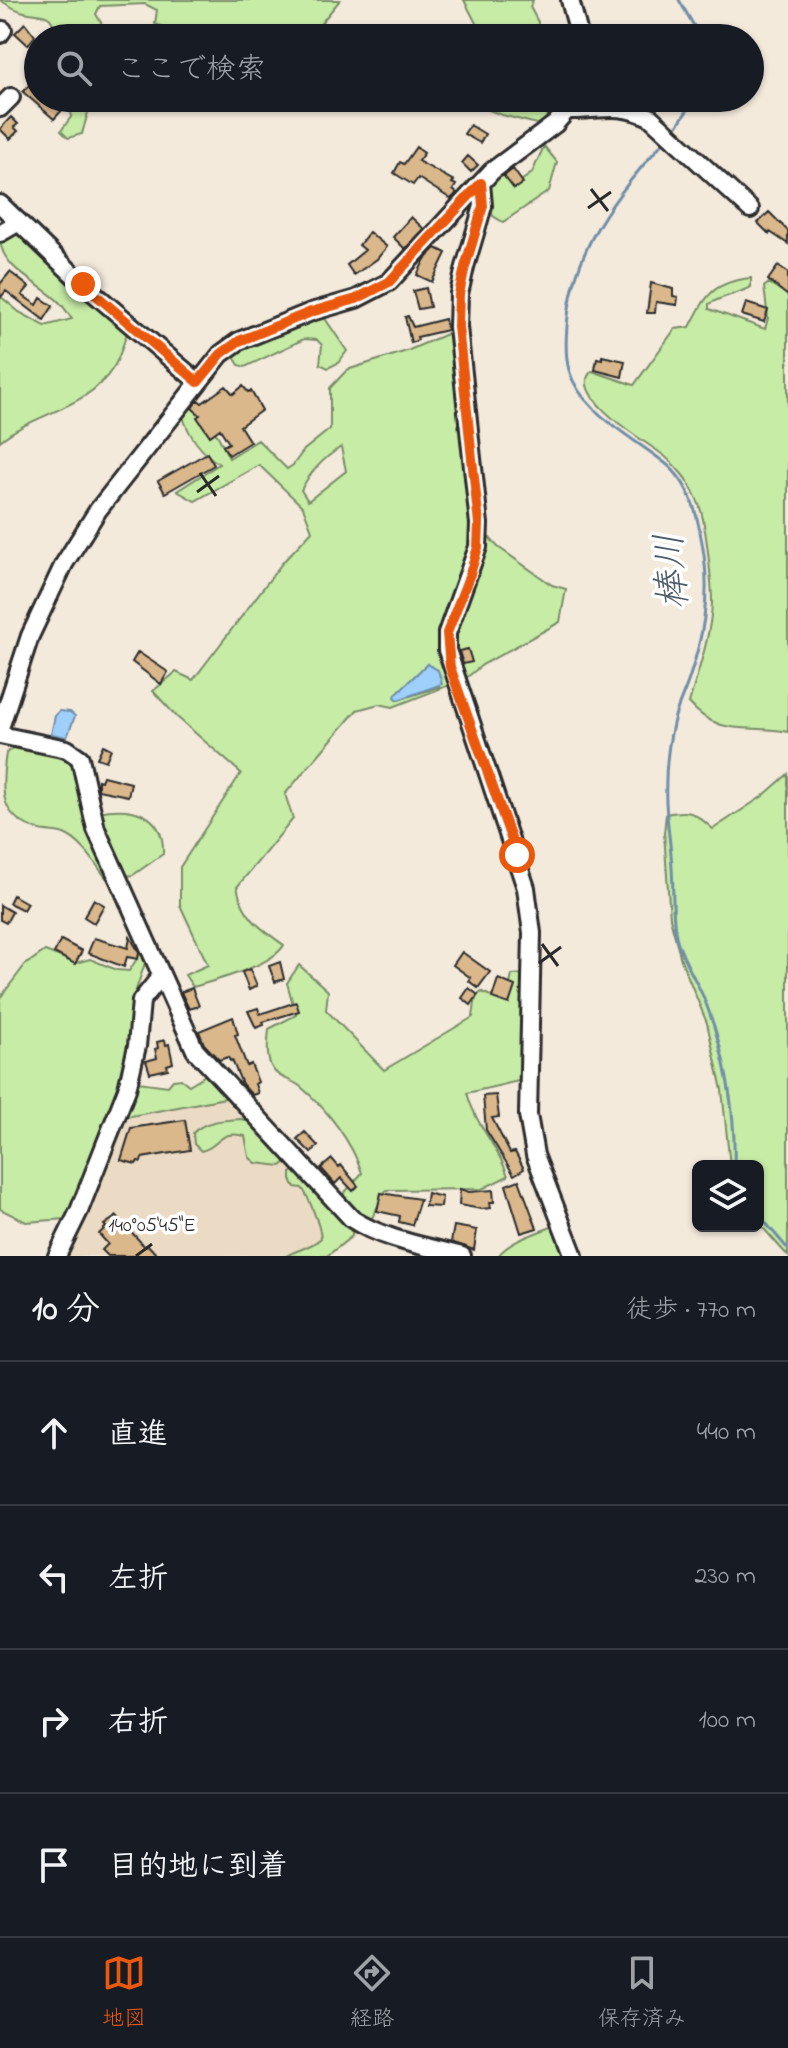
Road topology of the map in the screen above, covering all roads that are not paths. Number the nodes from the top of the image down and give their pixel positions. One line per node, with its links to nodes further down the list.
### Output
1 (570, 0): 2 (street)
2 (576, 24)
3 (563, 112): 5 (street)
4 (638, 112): 7 (street)
5 (481, 183): 10 (street); 16 (street)
6 (0, 204): 8 (street)
7 (750, 209)
8 (19, 222): 9 (street); 10 (street)
9 (0, 233)
10 (198, 382): 11 (street)
11 (0, 728)
12 (0, 735): 13 (street)
13 (161, 976): 14 (street); 15 (street)
14 (57, 1256)
15 (462, 1256)
16 (574, 1256)

